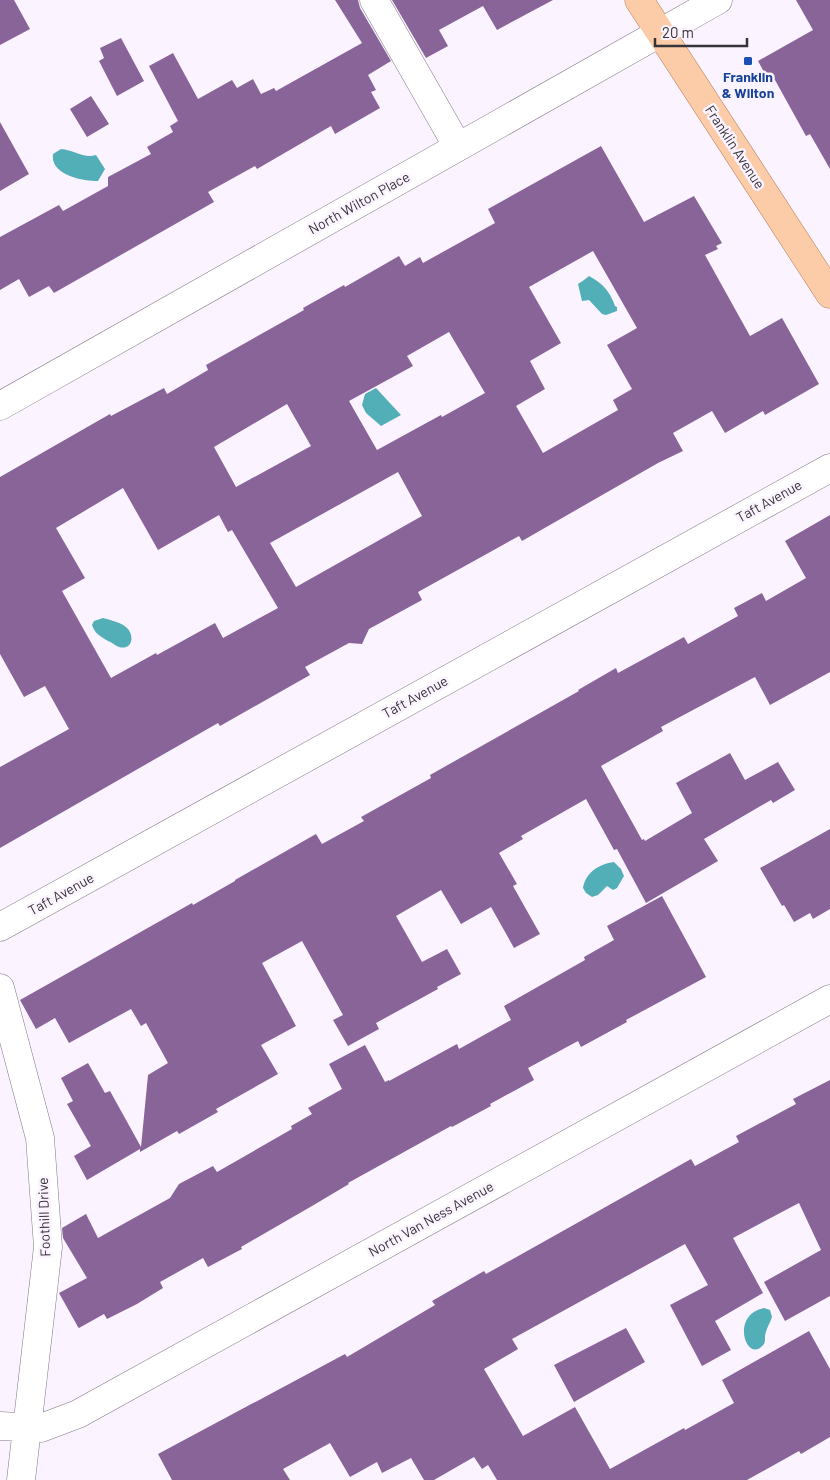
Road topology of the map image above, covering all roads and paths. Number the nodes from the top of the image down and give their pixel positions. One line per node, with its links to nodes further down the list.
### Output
1 (374, 0): 5 (street)
2 (640, 0): 4 (main road, Franklin Avenue)
3 (718, 0): 4 (street, North Wilton Place)
4 (661, 32): 5 (street, North Wilton Place); 6 (main road, Franklin Avenue)
5 (458, 147): 7 (street, North Wilton Place)
6 (830, 294)
7 (0, 406)
8 (830, 468): 9 (street, Taft Avenue)
9 (0, 927)
10 (0, 988): 13 (street, Foothill Drive)
11 (830, 999): 13 (street, North Van Ness Avenue)
12 (0, 1426): 13 (street, North Van Ness Avenue)
13 (28, 1426): 14 (street, Foothill Drive)
14 (21, 1480)

